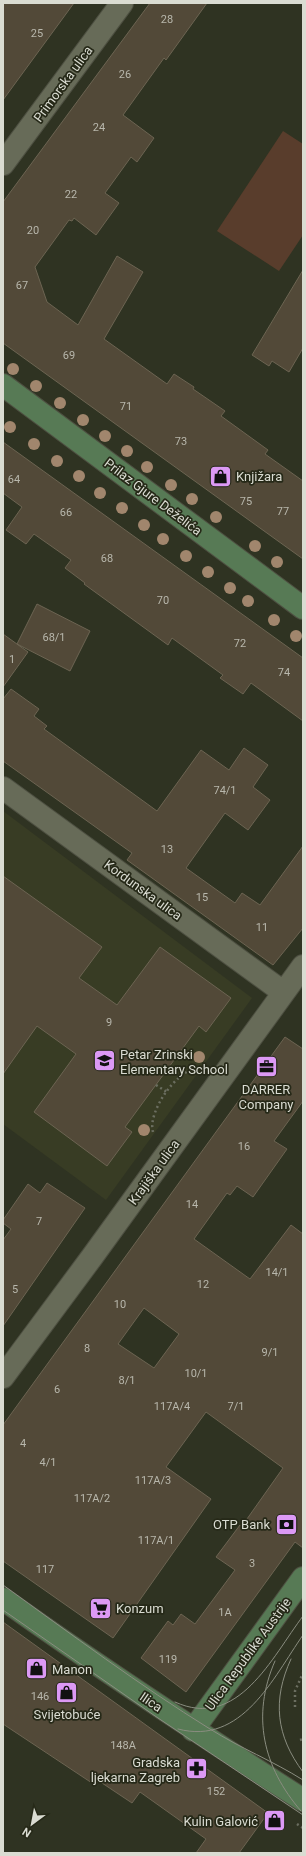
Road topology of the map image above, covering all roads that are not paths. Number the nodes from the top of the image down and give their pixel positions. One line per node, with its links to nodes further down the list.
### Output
1 (122, 3): 2 (street, Primorska ulica)
2 (3, 164)
3 (3, 385): 4 (main road, Prilaz Gjure Deželića)
4 (303, 608)
5 (3, 788): 7 (street, Kordunska ulica)
6 (303, 966): 7 (street, Krajiška ulica)
7 (283, 992): 8 (street, Krajiška ulica)
8 (3, 1376)
9 (303, 1578): 11 (main road, Ulica Republike Austrije)
10 (3, 1599): 11 (main road, Ilica)
11 (193, 1730): 12 (main road, Ilica)
12 (303, 1800)

